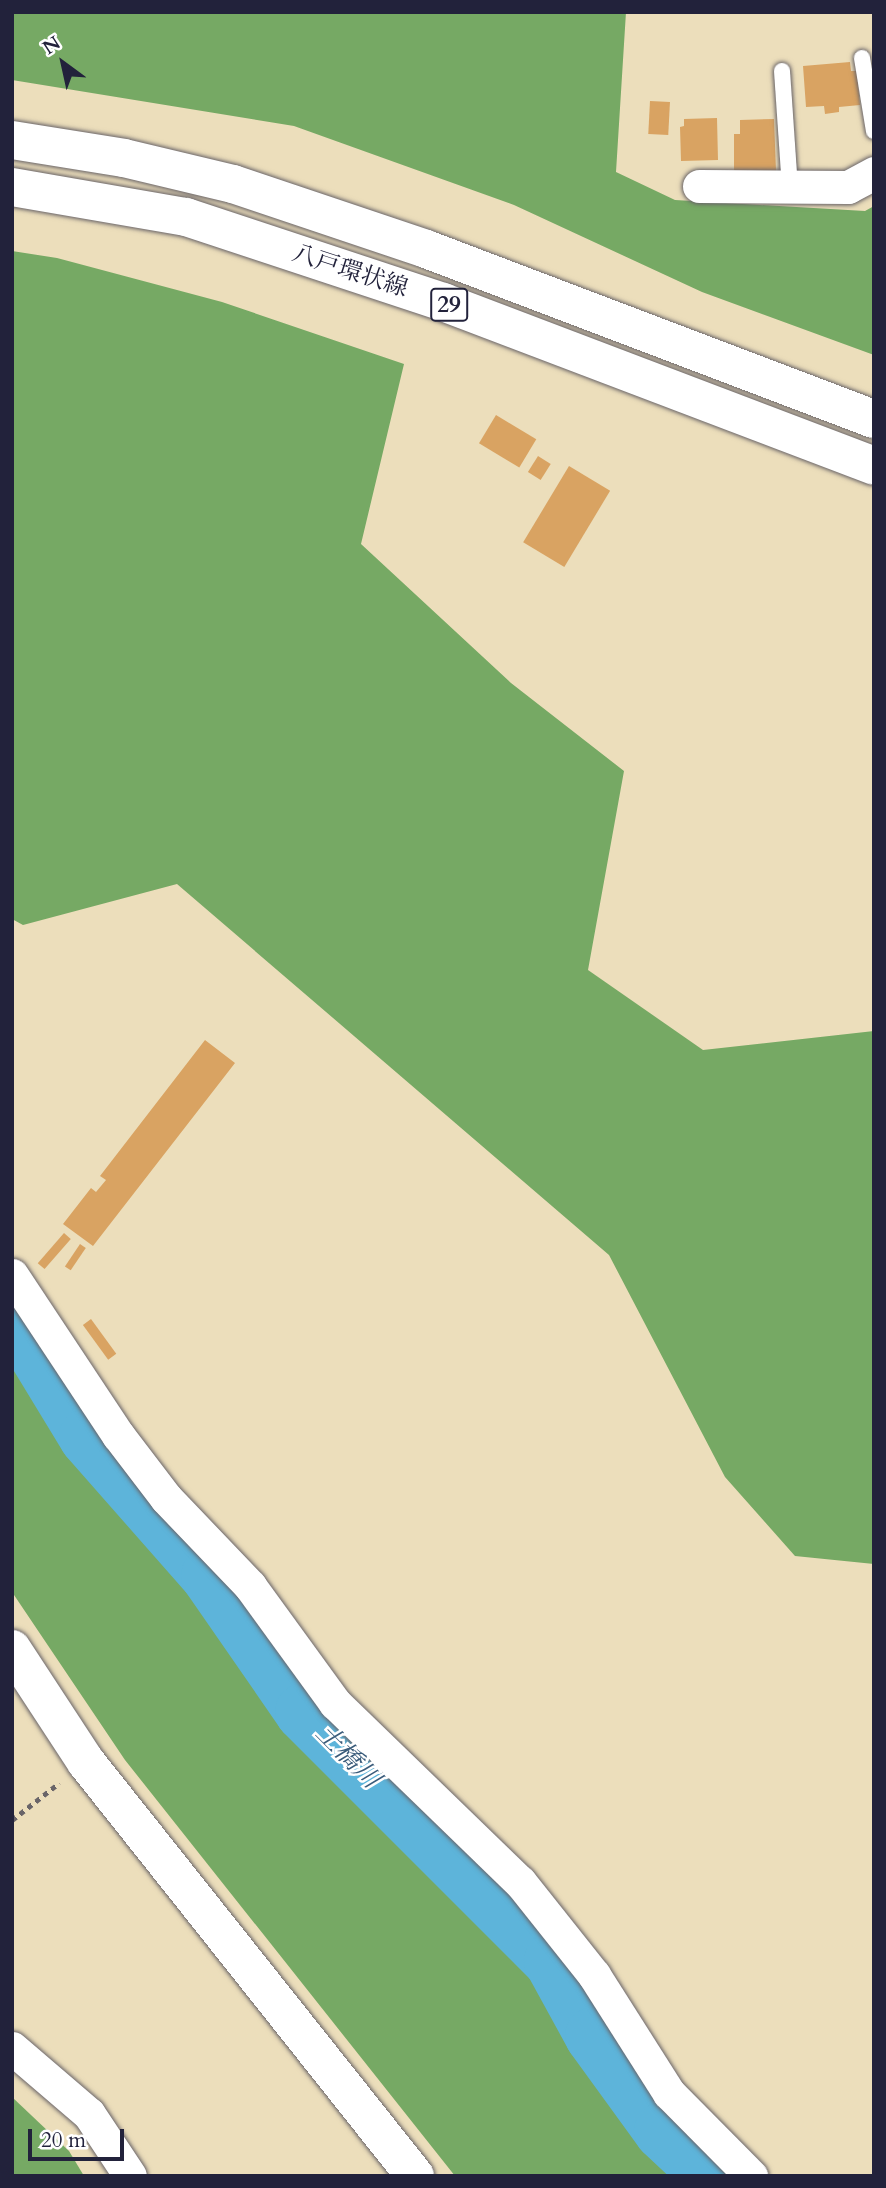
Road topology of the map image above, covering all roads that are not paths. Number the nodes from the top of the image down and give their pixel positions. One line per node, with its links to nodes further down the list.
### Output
1 (862, 58): 3 (lane)
2 (782, 71): 8 (lane)
3 (874, 131)
4 (12, 140): 9 (main road, 八戸環状線 / 29)
5 (874, 173): 8 (street)
6 (699, 186): 8 (street)
7 (12, 187): 10 (main road, 八戸環状線 / 29)
8 (790, 189)
9 (874, 419)
10 (874, 466)
11 (12, 1275): 16 (street)
12 (12, 1649): 15 (main road)
13 (12, 2049): 14 (street)
14 (130, 2176)
15 (415, 2176)
16 (751, 2176)

